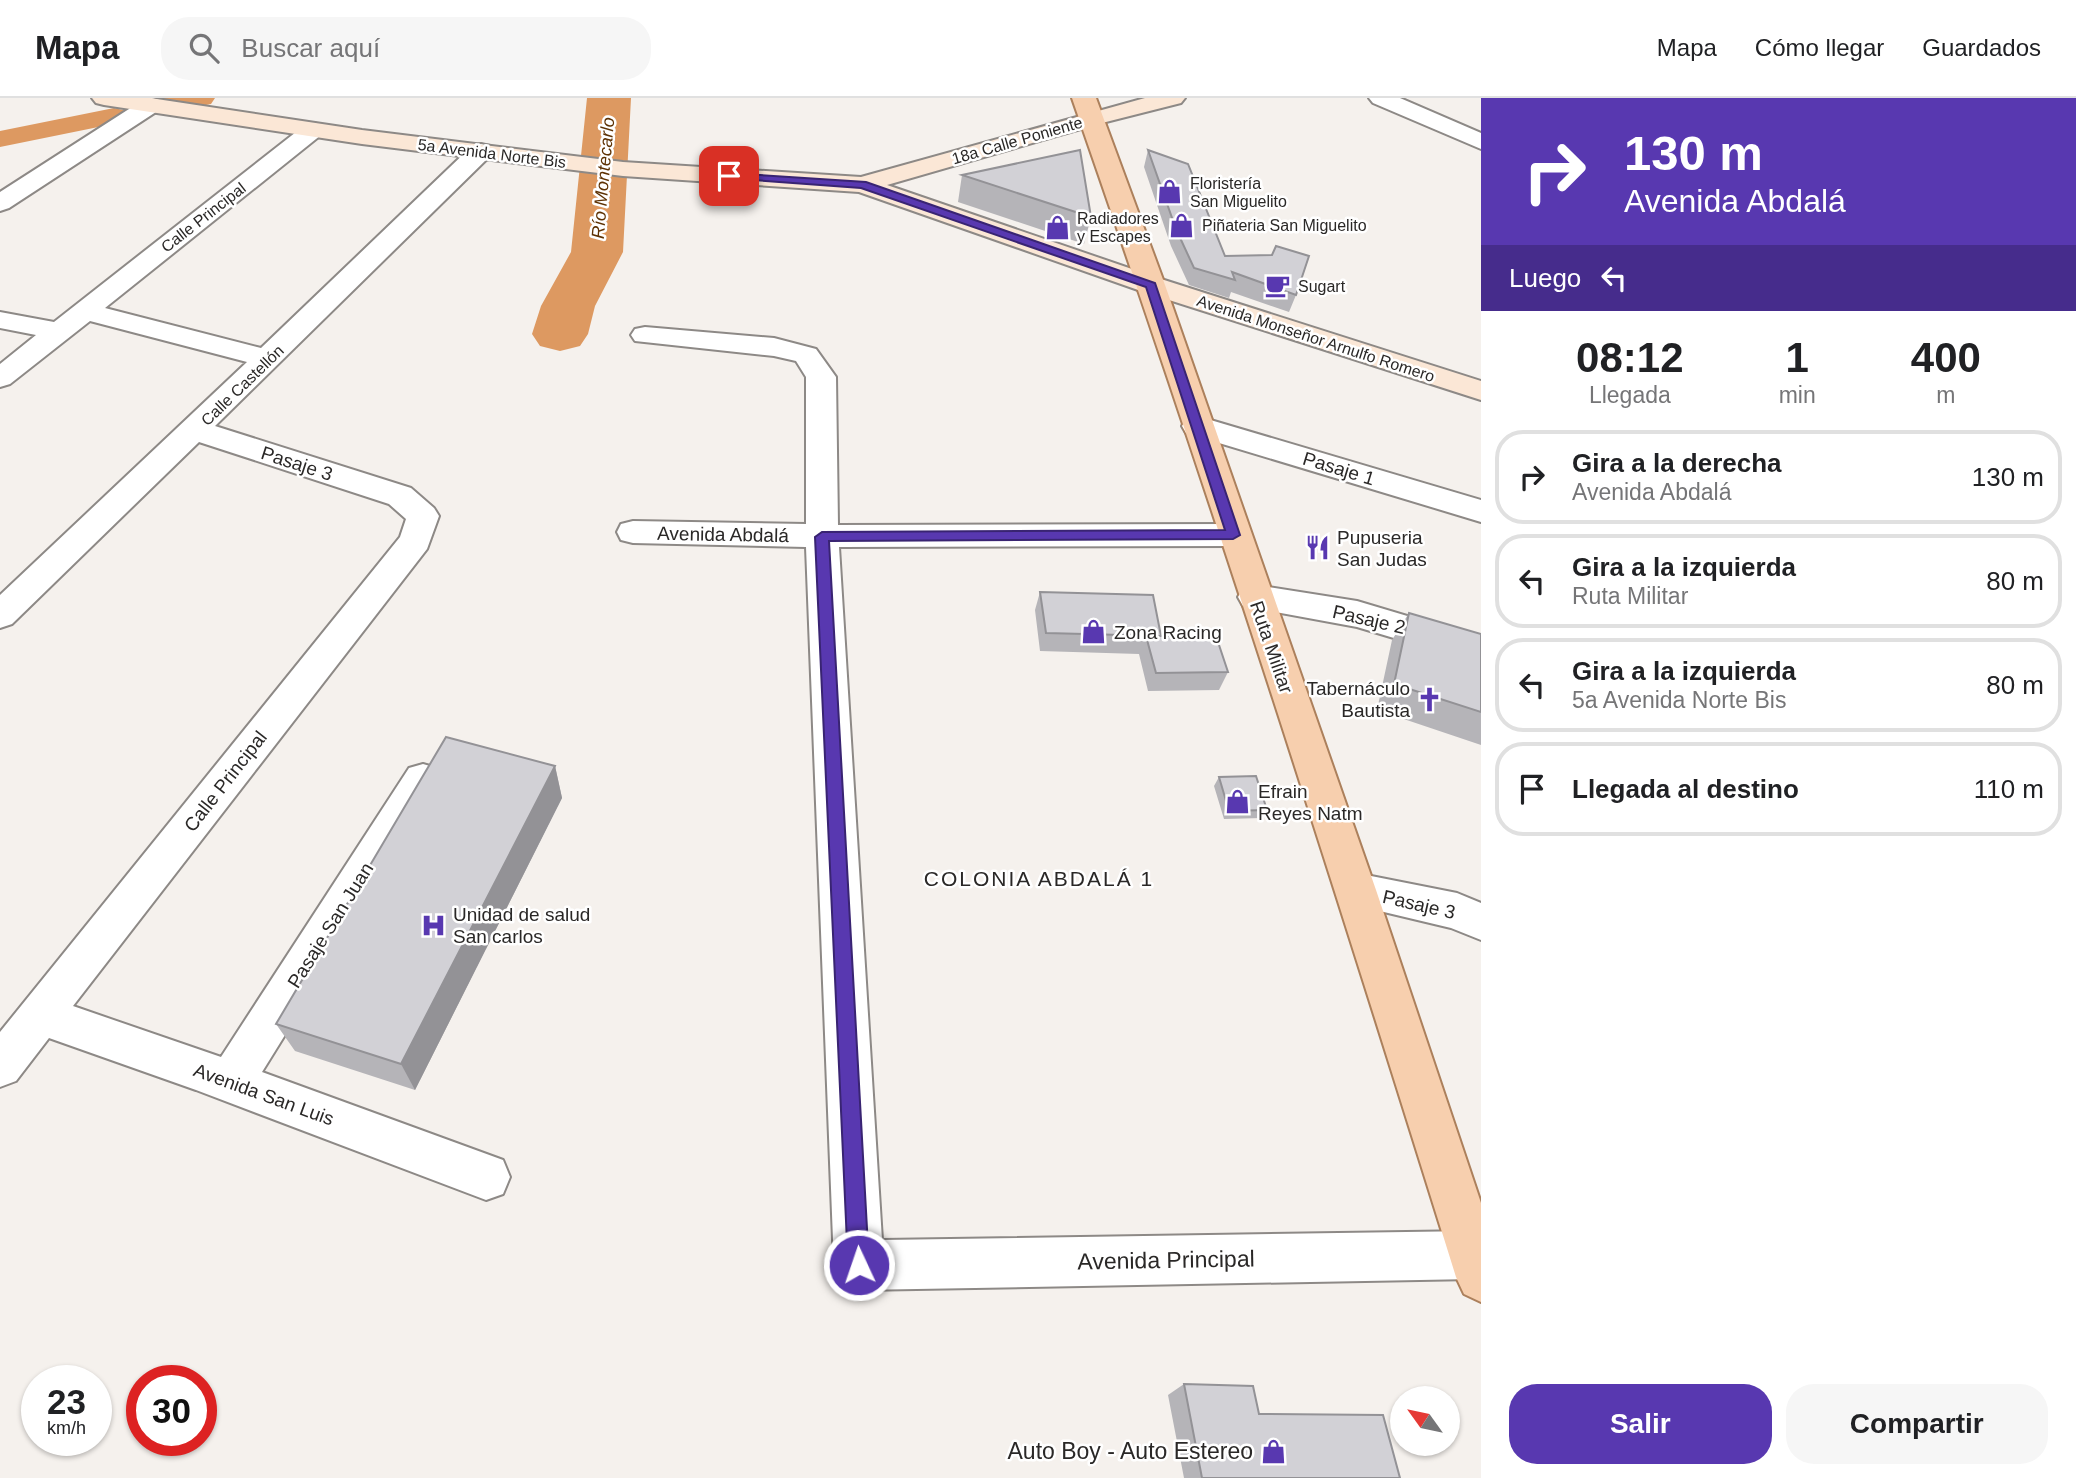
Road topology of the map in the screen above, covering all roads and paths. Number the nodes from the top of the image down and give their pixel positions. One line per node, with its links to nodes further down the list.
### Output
1 (104, 98): 4 (street, 5a Avenida Norte Bis)
2 (1173, 98): 5 (street, 18a Calle Poniente)
3 (1381, 98): 7 (street)
4 (152, 105): 6 (street, 5a Avenida Norte Bis); 10 (street)
5 (1087, 108): 9 (street, 18a Calle Poniente); 11 (main road, Ruta Militar)
6 (313, 130): 8 (street, 5a Avenida Norte Bis); 12 (street, Calle Principal)
7 (1481, 142)
8 (481, 151): 9 (street, 5a Avenida Norte Bis); 16 (street, Calle Castellón)
9 (862, 185): 11 (street, 5a Avenida Norte Bis)
10 (0, 203)
11 (1151, 285): 18 (street, Avenida Monseñor Arnulfo Romero); 19 (main road, Ruta Militar)
12 (84, 311): 14 (street, Calle Principal); 16 (street)
13 (0, 320): 14 (street)
14 (59, 331): 17 (street, Calle Principal)
15 (645, 335): 25 (street)
16 (268, 359): 20 (street, Calle Castellón)
17 (0, 378)
18 (1481, 391)
19 (1197, 426): 22 (street, Pasaje 1); 24 (main road, Ruta Militar)
20 (194, 430): 21 (street, Pasaje 3); 27 (street, Calle Castellón)
21 (400, 496): 32 (street, Calle Principal)
22 (1481, 511)
23 (633, 532): 25 (street, Avenida Abdalá)
24 (1233, 535): 25 (street, Avenida Abdalá); 26 (main road, Ruta Militar)
25 (822, 537): 36 (street, Avenida Principal)
26 (1255, 597): 28 (street, Pasaje 2); 30 (main road, Ruta Militar)
27 (0, 615)
28 (1481, 651)
29 (429, 768): 34 (street, Pasaje San Juan)
30 (1356, 890): 31 (street, Pasaje 3); 36 (main road, Ruta Militar)
31 (1481, 922)
32 (40, 1015): 33 (street, Calle Principal); 34 (street, Avenida San Luis)
33 (0, 1066)
34 (232, 1082): 35 (street, Avenida San Luis)
35 (486, 1177)
36 (1477, 1266)

